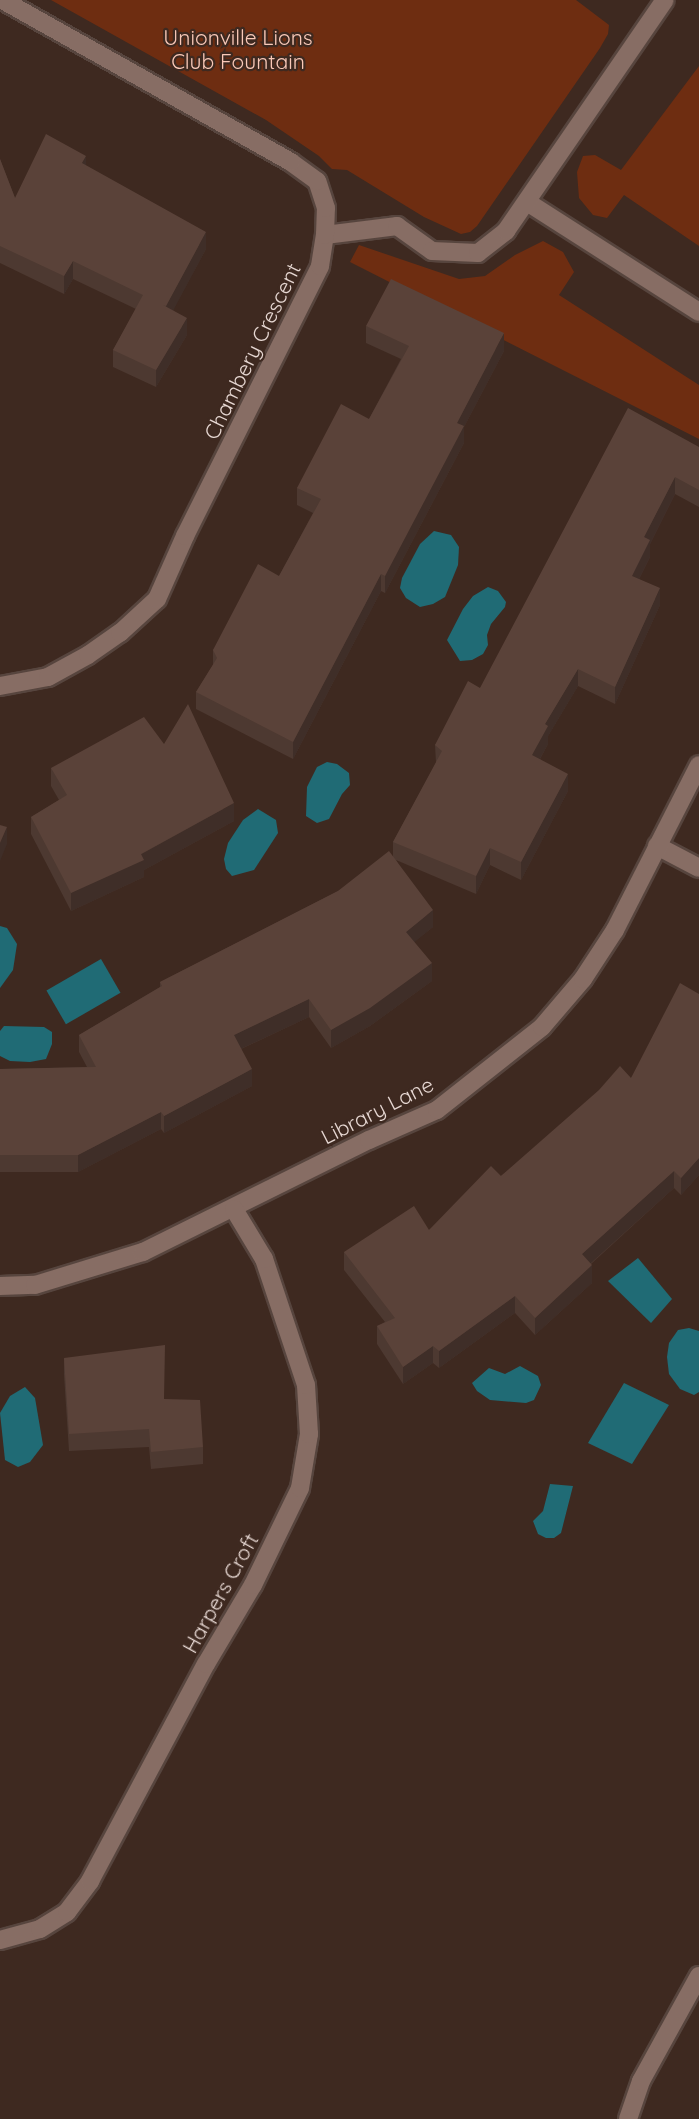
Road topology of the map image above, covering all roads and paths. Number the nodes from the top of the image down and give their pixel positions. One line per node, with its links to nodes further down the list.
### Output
1 (2, 0): 4 (street, Chambery Crescent)
2 (665, 0): 3 (street)
3 (527, 202): 4 (street); 5 (street)
4 (325, 235): 6 (street, Chambery Crescent)
5 (699, 312)
6 (0, 686)
7 (699, 765): 8 (street, Library Lane)
8 (657, 846): 9 (street); 10 (street, Library Lane)
9 (699, 868)
10 (234, 1209): 11 (street, Library Lane); 12 (street, Harpers Croft)
11 (0, 1286)
12 (0, 1940)
13 (699, 1976): 14 (street)
14 (627, 2119)

